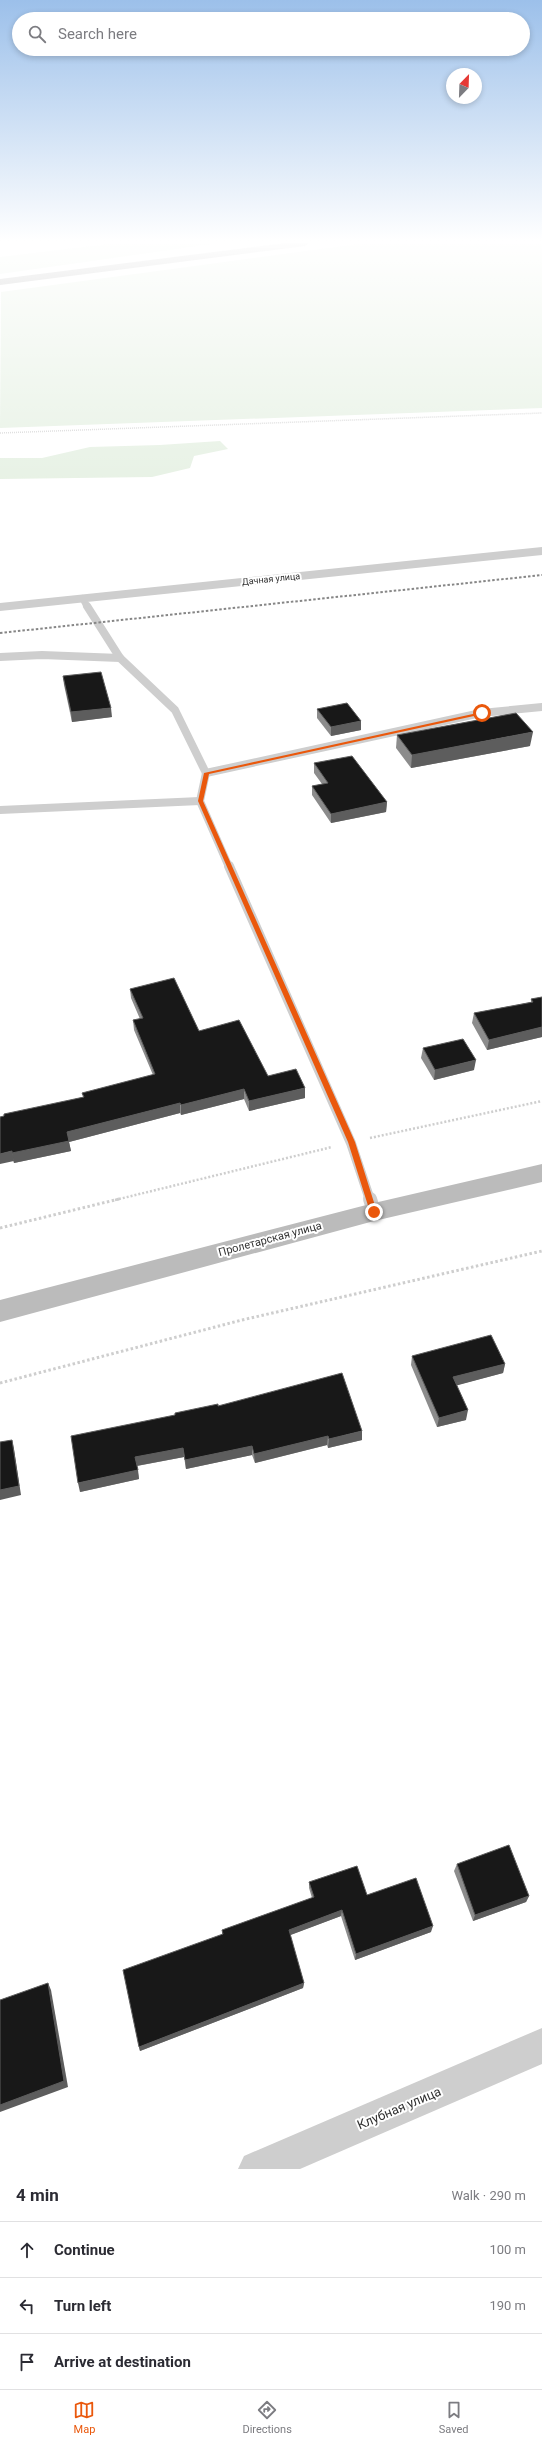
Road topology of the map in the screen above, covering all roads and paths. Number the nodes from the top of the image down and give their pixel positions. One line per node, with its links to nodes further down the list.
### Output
1 (542, 413): 2 (path)
2 (0, 433)
3 (542, 551): 4 (street, Дачная улица)
4 (82, 598): 5 (street, Дачная улица); 7 (lane)
5 (0, 607)
6 (0, 657): 7 (lane)
7 (120, 658): 9 (lane)
8 (542, 707): 9 (lane)
9 (206, 773): 10 (lane)
10 (200, 801): 11 (lane); 13 (lane)
11 (0, 810)
12 (542, 1101): 13 (path)
13 (351, 1142): 15 (lane); 16 (path)
14 (542, 1173): 15 (main road, Пролетарская улица)
15 (374, 1212): 18 (main road, Пролетарская улица)
16 (0, 1228)
17 (542, 1251): 19 (path)
18 (0, 1311)
19 (0, 1383)
20 (542, 2046): 21 (street, Клубная улица)
21 (257, 2169)

